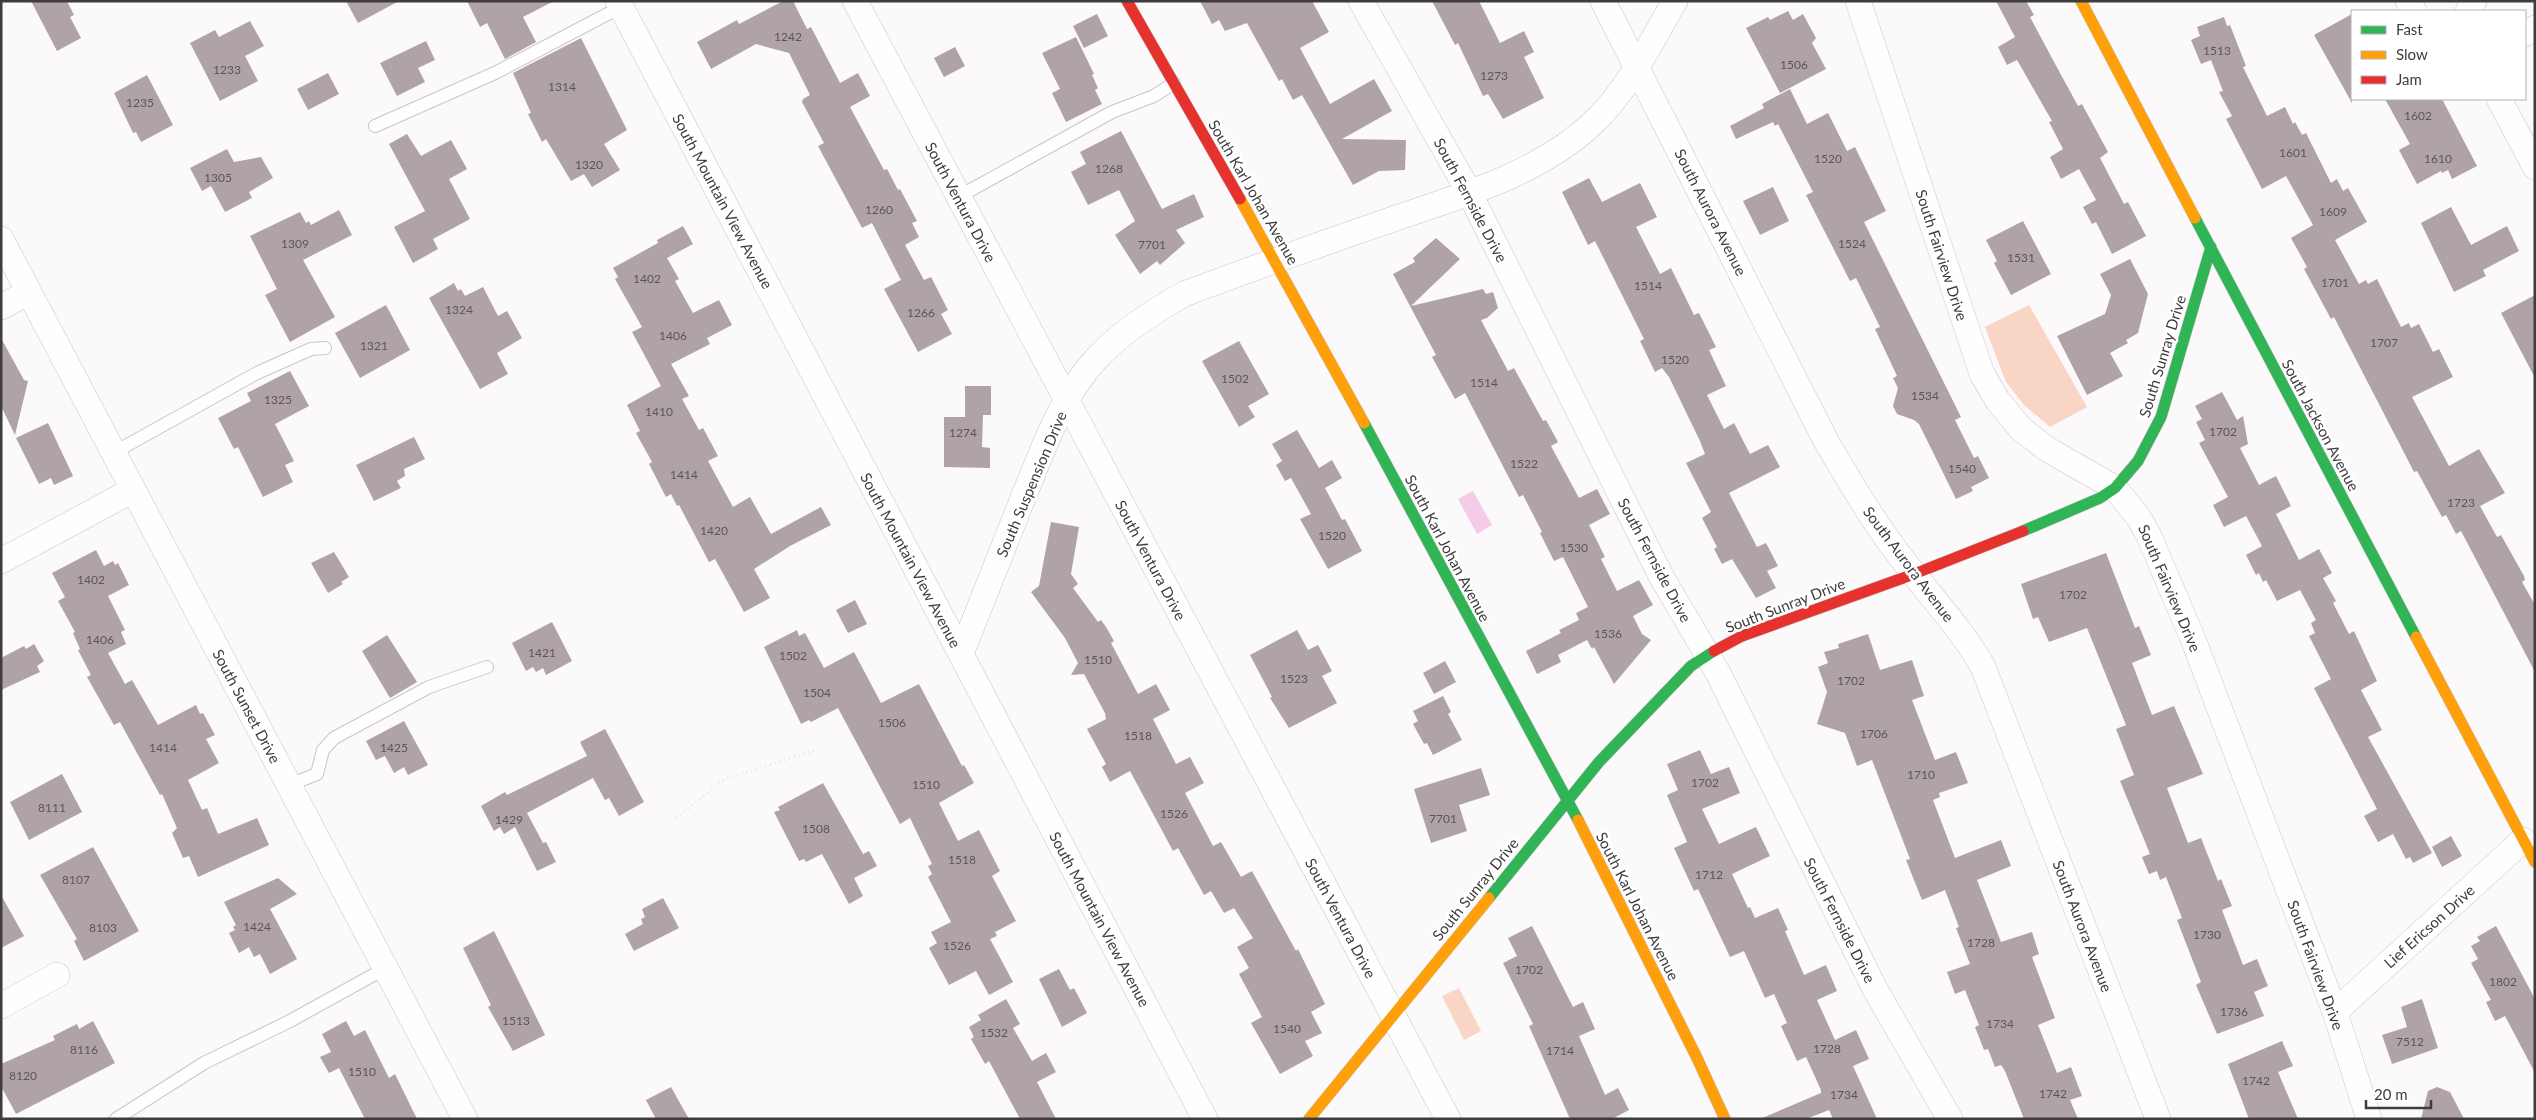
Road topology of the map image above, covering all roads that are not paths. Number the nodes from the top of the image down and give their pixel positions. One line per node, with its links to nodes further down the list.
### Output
1 (855, 1): 15 (street, South Ventura Drive)
2 (1127, 1): 10 (street, South Karl Johan Avenue)
3 (1361, 1): 14 (street, South Fernside Drive)
4 (1603, 1): 9 (street, South Aurora Avenue)
5 (1675, 1): 9 (street, South Suspension Drive)
6 (1858, 1): 24 (street, South Fairview Drive)
7 (2081, 1): 17 (street, South Jackson Avenue)
8 (619, 4): 12 (lane); 28 (street, South Mountain View Avenue)
9 (1638, 66): 14 (street, South Suspension Drive); 27 (street, South Aurora Avenue)
10 (1174, 83): 15 (lane); 18 (street, South Karl Johan Avenue)
11 (2500, 100): 13 (street)
12 (375, 126)
13 (2535, 167)
14 (1469, 192): 18 (street, South Suspension Drive); 29 (street, South Fernside Drive)
15 (958, 196): 22 (street, South Ventura Drive)
16 (1, 239): 19 (street, South Sunset Drive)
17 (2211, 247): 24 (street, South Sunray Drive); 33 (street, South Jackson Avenue)
18 (1275, 260): 22 (street, South Suspension Drive); 32 (street, South Karl Johan Avenue)
19 (29, 292): 20 (street); 23 (street, South Sunset Drive)
20 (1, 307)
21 (325, 348): 23 (lane)
22 (1066, 400): 28 (street, South Suspension Drive); 39 (street, South Ventura Drive)
23 (114, 452): 25 (street, South Sunset Drive)
24 (2115, 488): 27 (street, South Sunray Drive); 38 (street, South Fairview Drive)
25 (133, 490): 26 (street); 31 (street, South Sunset Drive)
26 (1, 561)
27 (1914, 574): 29 (street, South Sunray Drive); 47 (street, South Aurora Avenue)
28 (961, 654): 42 (street, South Mountain View Avenue)
29 (1708, 656): 32 (street, South Sunray Drive); 46 (street, South Fernside Drive)
30 (487, 667): 31 (lane)
31 (289, 785): 35 (street, South Sunset Drive)
32 (1568, 800): 39 (street, South Sunray Drive); 45 (street, South Karl Johan Avenue)
33 (2523, 840): 34 (street, South Jackson Avenue); 38 (street, Lief Ericson Drive)
34 (2535, 862)
35 (386, 968): 40 (lane); 41 (street, South Sunset Drive)
36 (57, 975): 37 (street)
37 (1, 1006)
38 (2334, 1012): 48 (street, South Fairview Drive)
39 (1392, 1014): 43 (street, South Sunray Drive); 44 (street, South Ventura Drive)
40 (116, 1119)
41 (465, 1119)
42 (1205, 1119)
43 (1309, 1119)
44 (1448, 1119)
45 (1725, 1119)
46 (1950, 1119)
47 (2158, 1119)
48 (2369, 1119)

